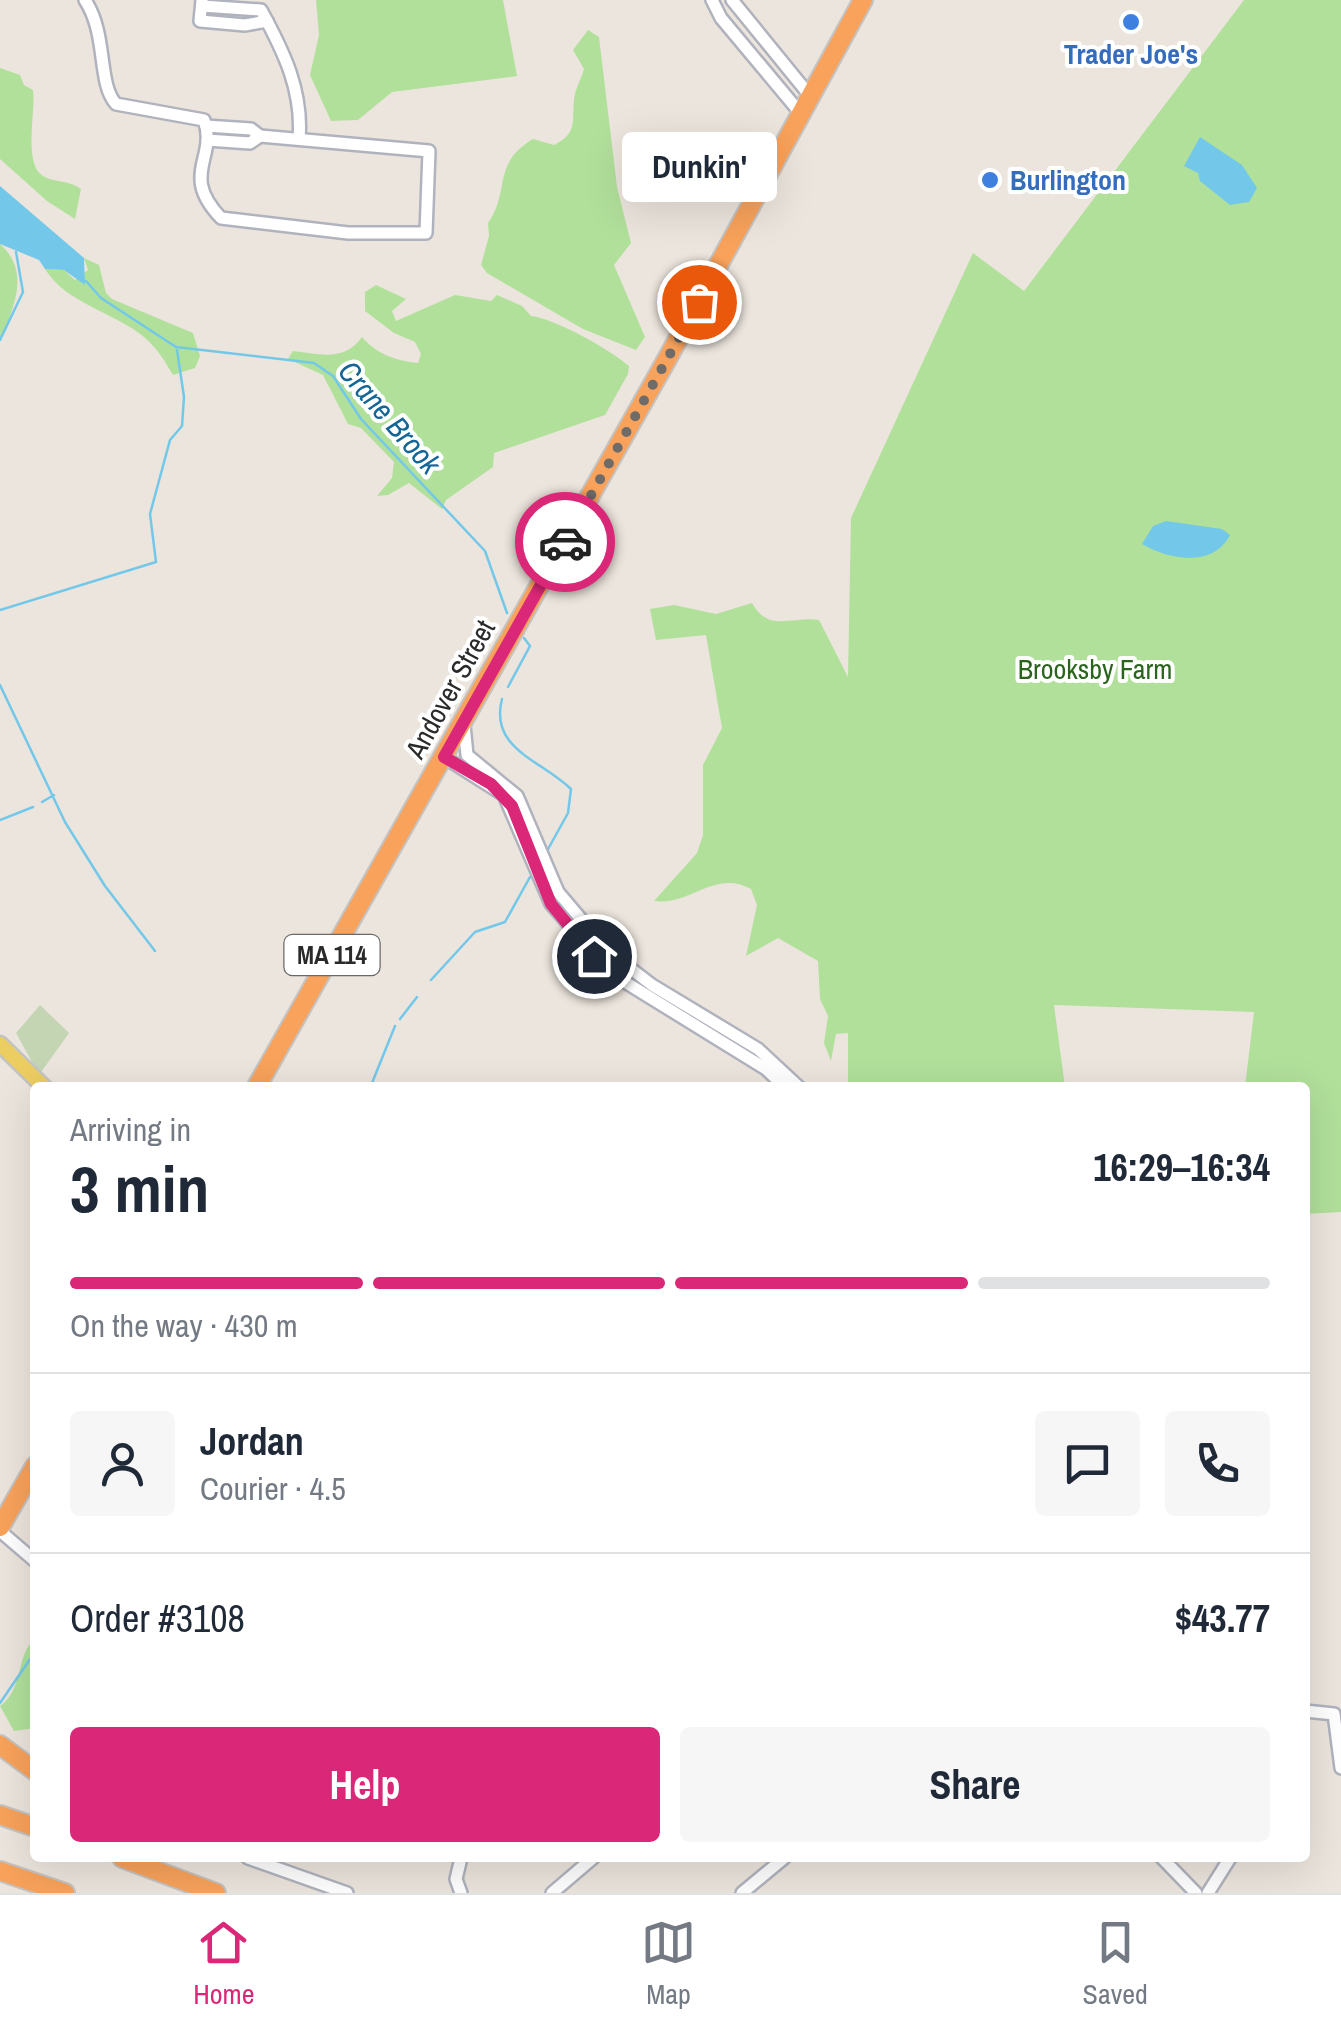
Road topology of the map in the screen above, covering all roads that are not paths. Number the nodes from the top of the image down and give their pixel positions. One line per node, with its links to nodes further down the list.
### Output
1 (85, 0): 9 (street)
2 (712, 0): 8 (street)
3 (732, 0): 7 (street)
4 (864, 0): 7 (highway, Andover Street / MA 114)
5 (202, 3): 6 (street); 6 (street)
6 (267, 22): 12 (street)
7 (811, 98): 8 (highway, Andover Street / MA 114)
8 (802, 115): 13 (highway, Andover Street / MA 114)
9 (206, 126): 10 (street); 11 (street)
10 (260, 136): 11 (street); 12 (street)
11 (206, 140): 12 (street)
12 (299, 140)
13 (465, 719): 14 (highway, Andover Street / MA 114); 19 (street)
14 (444, 757): 17 (highway, Andover Street / MA 114); 18 (street)
15 (0, 1044): 16 (main road)
16 (39, 1082)
17 (259, 1082)
18 (779, 1082)
19 (794, 1082)
20 (30, 1475): 21 (highway)
21 (0, 1529): 22 (street)
22 (30, 1556)
23 (1310, 1712): 26 (street)
24 (0, 1745): 25 (highway)
25 (30, 1767)
26 (1341, 1768)
27 (0, 1814): 28 (highway)
28 (30, 1825)
29 (133, 1862): 39 (highway)
30 (165, 1862): 39 (highway)
31 (259, 1862): 40 (street)
32 (460, 1862): 41 (street)
33 (588, 1862): 42 (street)
34 (779, 1862): 43 (street)
35 (1166, 1862): 44 (street)
36 (1227, 1862): 45 (street)
37 (0, 1871): 38 (highway)
38 (65, 1893)
39 (218, 1893)
40 (347, 1893)
41 (461, 1893)
42 (552, 1893)
43 (742, 1893)
44 (1196, 1893)
45 (1208, 1893)

